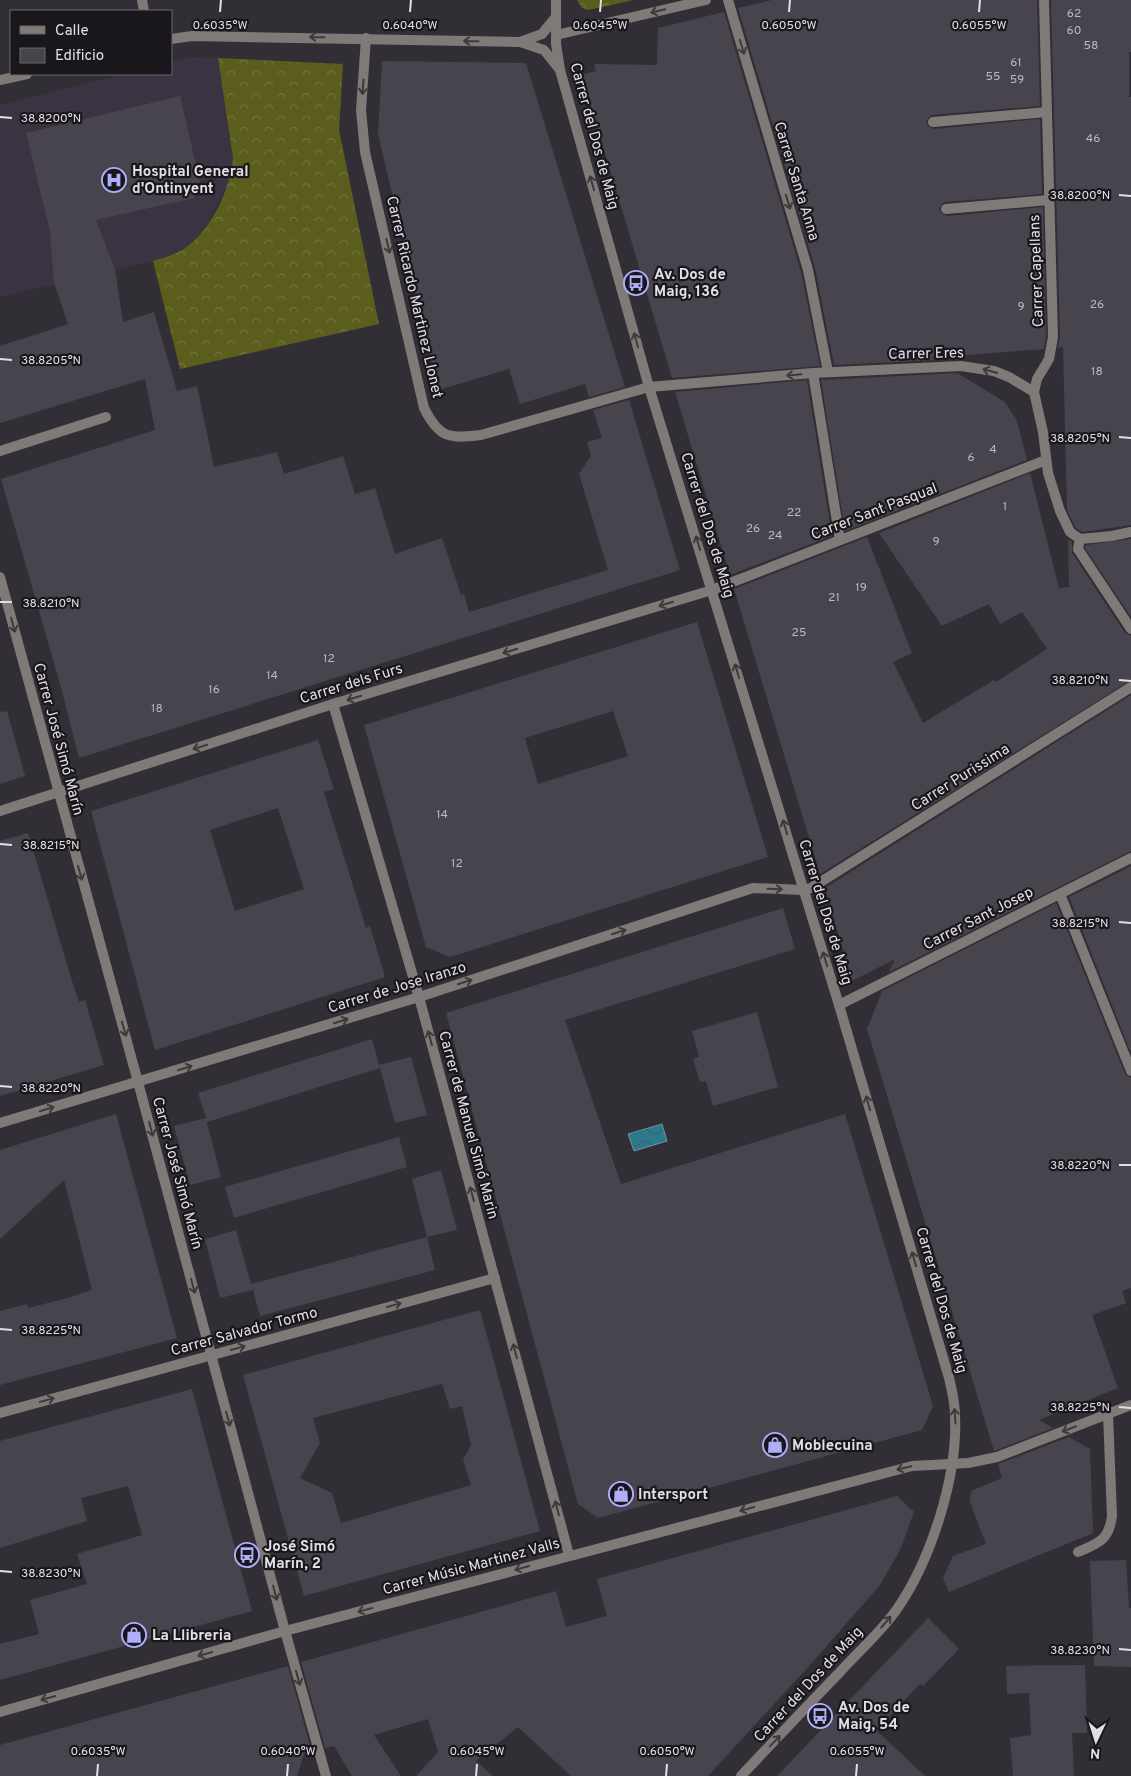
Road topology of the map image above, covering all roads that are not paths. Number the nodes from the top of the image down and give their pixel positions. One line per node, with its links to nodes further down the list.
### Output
1 (556, 0): 5 (street, Carrer del Dos de Maig)
2 (706, 0): 6 (street, one-way to 6)
3 (728, 0): 17 (street, Carrer Santa Anna, one-way to 17)
4 (1044, 0): 13 (street, Carrer Capellans)
5 (555, 18): 6 (street, Carrer del Dos de Maig); 9 (street)
6 (556, 35): 10 (street, Carrer del Dos de Maig)
7 (366, 38): 8 (street, one-way to 8); 9 (street, one-way to 7); 19 (street, Carrer Ricardo Martinez Llonet, one-way to 19)
8 (172, 39)
9 (520, 42): 10 (street)
10 (560, 70): 19 (street, Carrer del Dos de Maig, one-way to 10)
11 (22, 75): 12 (street)
12 (0, 80)
13 (1047, 112): 14 (street); 15 (street, Carrer Capellans)
14 (933, 122)
15 (1049, 200): 16 (street); 20 (street, Carrer Capellans)
16 (946, 209)
17 (828, 372): 18 (street, Carrer Eres); 20 (street, Carrer Eres, one-way to 17)
18 (813, 373): 19 (street, Carrer Eres, one-way to 19); 26 (street)
19 (650, 386): 28 (street, Carrer del Dos de Maig, one-way to 19)
20 (1034, 392): 23 (street)
21 (106, 417): 22 (street)
22 (0, 451)
23 (1046, 460): 25 (street); 26 (street, Carrer Sant Pasqual)
24 (1131, 532): 25 (street)
25 (1080, 539): 29 (street)
26 (840, 540): 28 (street, Carrer Sant Pasqual)
27 (0, 578): 32 (street, Carrer José Simó Marín, one-way to 32)
28 (712, 590): 31 (street, Carrer dels Furs, one-way to 31); 35 (street, Carrer del Dos de Maig, one-way to 28)
29 (1131, 629)
30 (1131, 687): 35 (street, Carrer Purissima)
31 (332, 704): 32 (street, Carrer dels Furs, one-way to 32); 37 (street, Carrer de Manuel Simó Marin)
32 (58, 792): 33 (street, Carrer dels Furs); 40 (street, Carrer José Simó Marín, one-way to 40)
33 (0, 811)
34 (1131, 858): 36 (street, Carrer Sant Josep)
35 (804, 890): 37 (street, Carrer de Jose Iranzo, one-way to 35); 38 (street, Carrer del Dos de Maig, one-way to 35)
36 (1060, 894): 38 (street, Carrer Sant Josep); 39 (street)
37 (419, 997): 40 (street, Carrer de Jose Iranzo, one-way to 37); 42 (street, Carrer de Manuel Simó Marin, one-way to 37)
38 (840, 1006): 47 (street, Carrer del Dos de Maig, one-way to 38)
39 (1131, 1071)
40 (138, 1082): 41 (street, Carrer de Jose Iranzo, one-way to 40); 43 (street, Carrer José Simó Marín, one-way to 43)
41 (0, 1123)
42 (495, 1278): 43 (street, Carrer Salvador Tormo, one-way to 42); 49 (street, Carrer de Manuel Simó Marin, one-way to 42)
43 (211, 1355): 45 (street, Carrer Salvador Tormo, one-way to 43); 50 (street, Carrer José Simó Marín, one-way to 50)
44 (1131, 1405): 46 (street, Carrer Músic Martinez Valls)
45 (0, 1413)
46 (1108, 1414): 47 (street, Carrer Músic Martinez Valls, one-way to 47); 48 (street)
47 (953, 1464): 49 (street, Carrer Músic Martinez Valls, one-way to 49); 53 (street, Carrer del Dos de Maig, one-way to 47)
48 (1078, 1552)
49 (569, 1555): 50 (street, Carrer Músic Martinez Valls, one-way to 50)
50 (285, 1632): 51 (street, Carrer Músic Martinez Valls, one-way to 51); 52 (street, Carrer José Simó Marín, one-way to 52)
51 (0, 1712)
52 (326, 1776)
53 (741, 1776)

